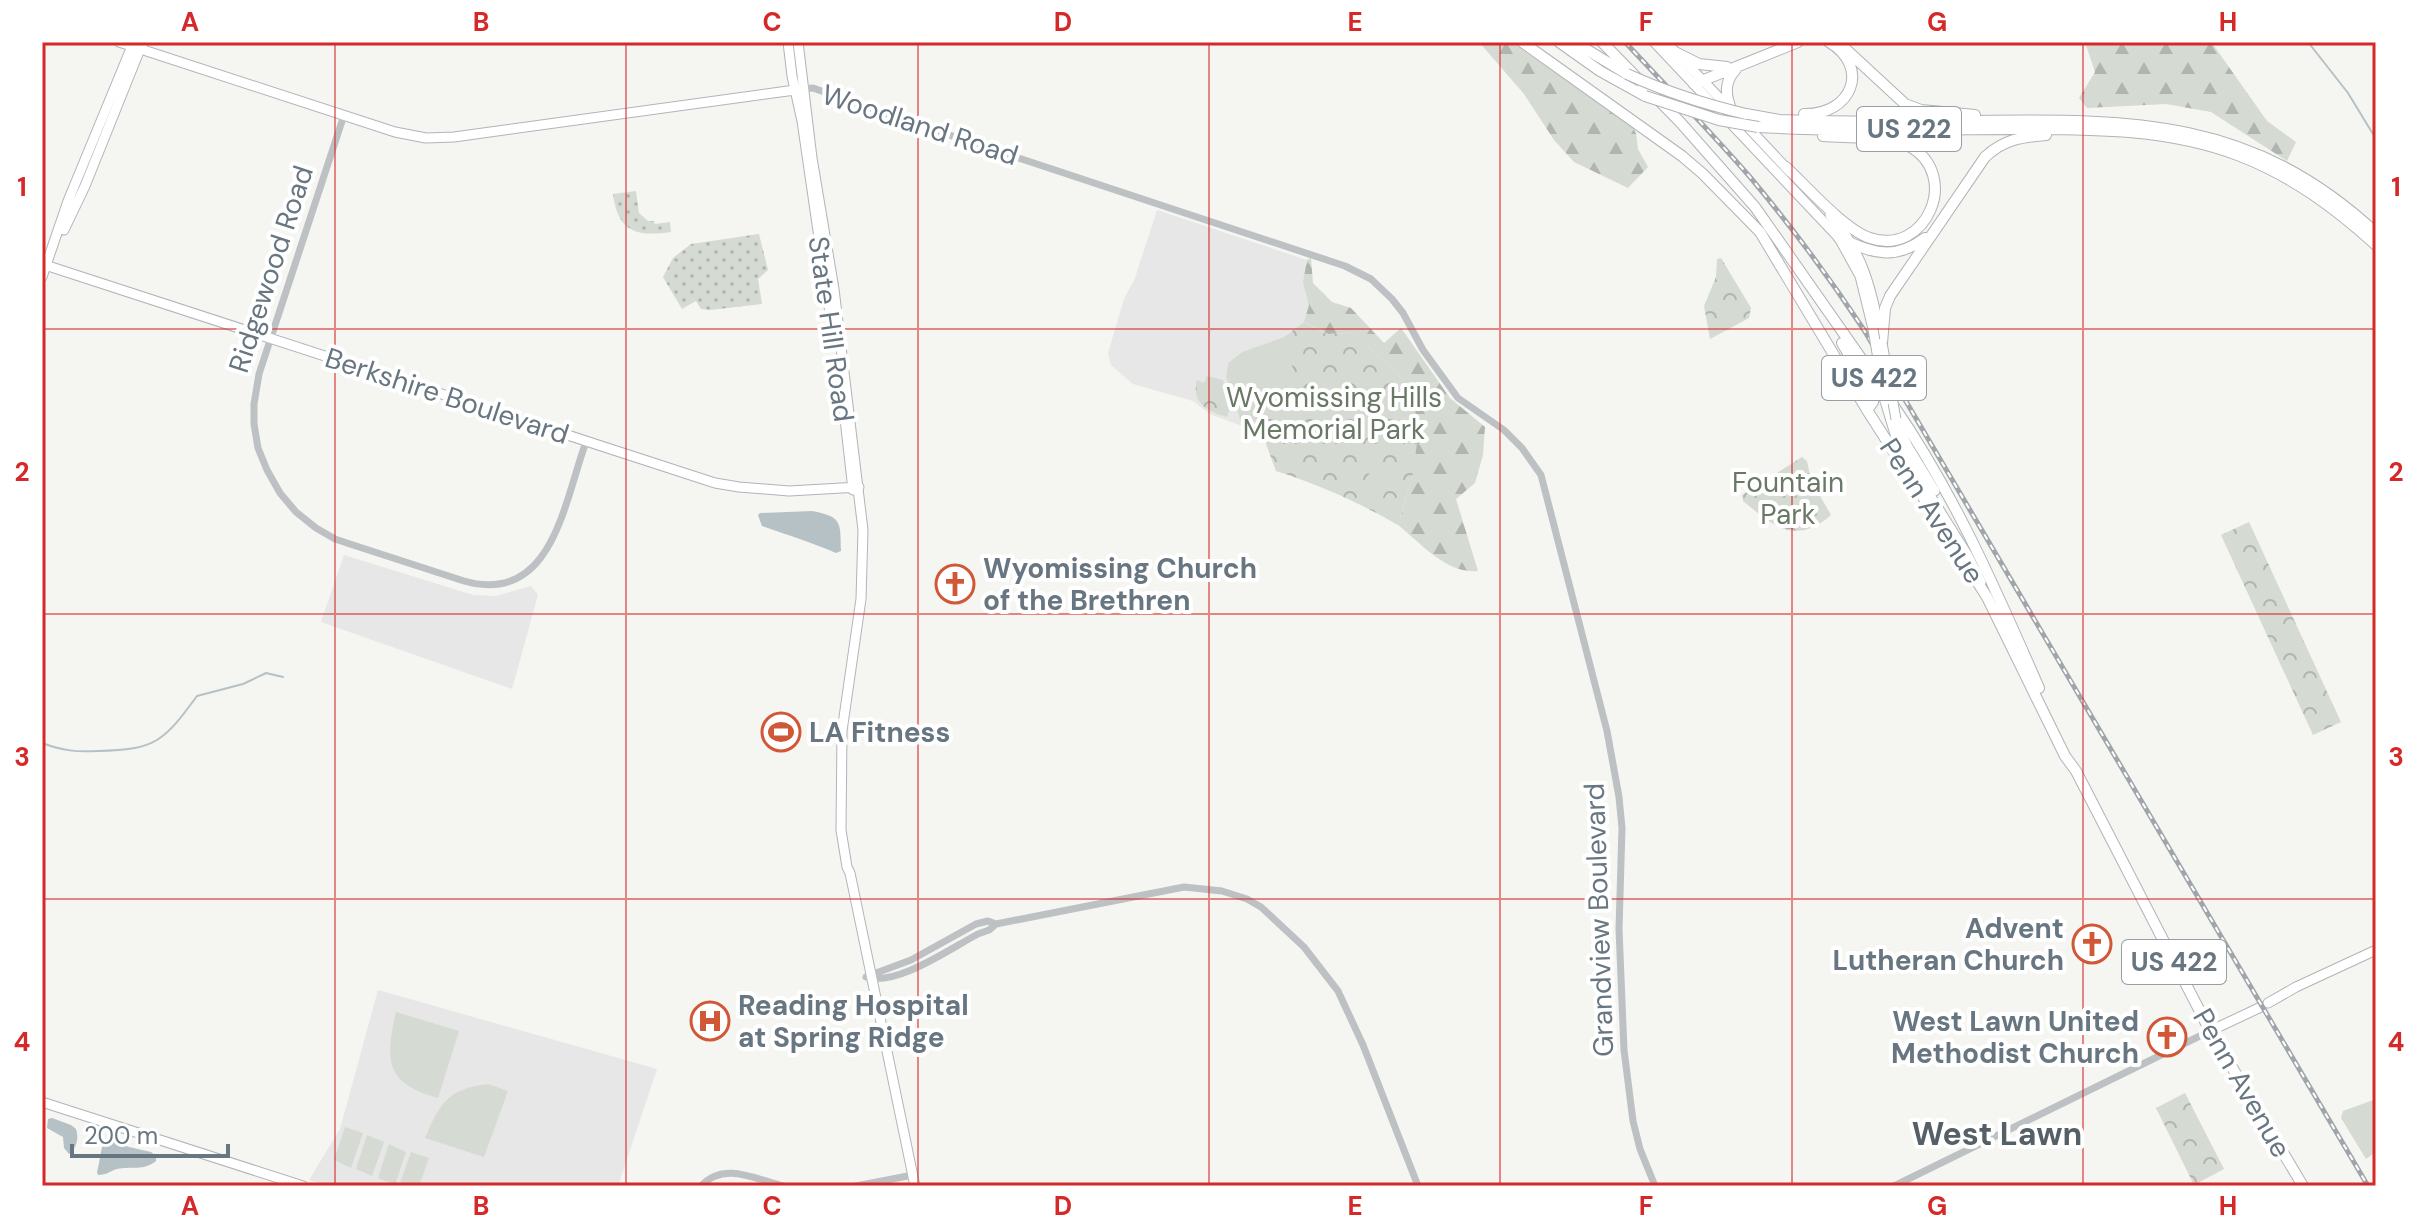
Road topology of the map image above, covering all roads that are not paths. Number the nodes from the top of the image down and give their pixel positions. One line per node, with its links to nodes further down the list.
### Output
1 (119, 42): 14 (main road, Woodland Road)
2 (788, 42): 18 (main road, State Hill Road)
3 (798, 42): 18 (main road, State Hill Road)
4 (1522, 42): 36 (highway, Penn Avenue / US 422)
5 (1559, 42): 23 (highway, US 222, bridge)
6 (1574, 42): 20 (highway, US 222, bridge)
7 (1602, 42): 33 (highway, Penn Avenue / US 422)
8 (1654, 42): 17 (main road, Penn Avenue)
9 (1666, 42): 15 (main road, Penn Avenue)
10 (1786, 42): 16 (highway)
11 (1798, 42): 16 (highway)
12 (1829, 42): 20 (highway)
13 (1838, 42): 22 (highway)
14 (137, 45): 21 (main road, Woodland Road); 31 (main road)
15 (1675, 52): 16 (highway); 17 (main road, Penn Avenue)
16 (1732, 67): 17 (highway); 19 (highway)
17 (1699, 81): 19 (main road, Penn Avenue); 28 (main road, Penn Avenue)
18 (799, 90): 21 (main road, Woodland Road); 37 (street, Woodland Road); 39 (main road, State Hill Road)
19 (1732, 111): 25 (main road, Penn Avenue)
20 (1746, 114): 22 (highway, US 222)
21 (344, 115): 34 (street, Ridgewood Road)
22 (2029, 120): 24 (highway, US 222)
23 (1758, 127): 24 (highway, US 222); 25 (highway)
24 (2059, 128): 26 (highway); 27 (highway, US 222); 30 (highway, US 222)
25 (1786, 167): 29 (main road, Penn Avenue)
26 (1940, 222): 29 (highway); 35 (highway)
27 (2376, 233)
28 (1839, 238): 29 (highway); 40 (main road, Penn Avenue, bridge)
29 (1852, 244): 35 (main road, Penn Avenue)
30 (2376, 245)
31 (44, 264): 32 (main road); 34 (main road, Berkshire Boulevard)
32 (42, 277)
33 (1811, 287): 36 (highway); 40 (highway, Penn Avenue / US 422)
34 (270, 338): 38 (main road, Berkshire Boulevard); 38 (street, Ridgewood Road)
35 (1882, 343): 40 (main road, Penn Avenue, bridge)
36 (1867, 410): 40 (highway, Penn Avenue / US 422)
37 (1504, 430): 52 (street, Grandview Boulevard)
38 (586, 442): 39 (main road, Berkshire Boulevard)
39 (856, 487): 42 (main road, State Hill Road)
40 (1992, 595): 43 (highway, Penn Avenue / US 422)
41 (2376, 950): 43 (main road)
42 (873, 976): 45 (main road, State Hill Road); 51 (street)
43 (2210, 1031): 53 (street); 54 (highway, Penn Avenue / US 422)
44 (42, 1102): 46 (main road)
45 (913, 1175): 49 (street); 50 (main road, State Hill Road)
46 (303, 1186)
47 (701, 1186): 48 (street)
48 (783, 1186)
49 (856, 1186)
50 (915, 1186)
51 (1418, 1186)
52 (1655, 1186)
53 (1894, 1186)
54 (2303, 1186)

